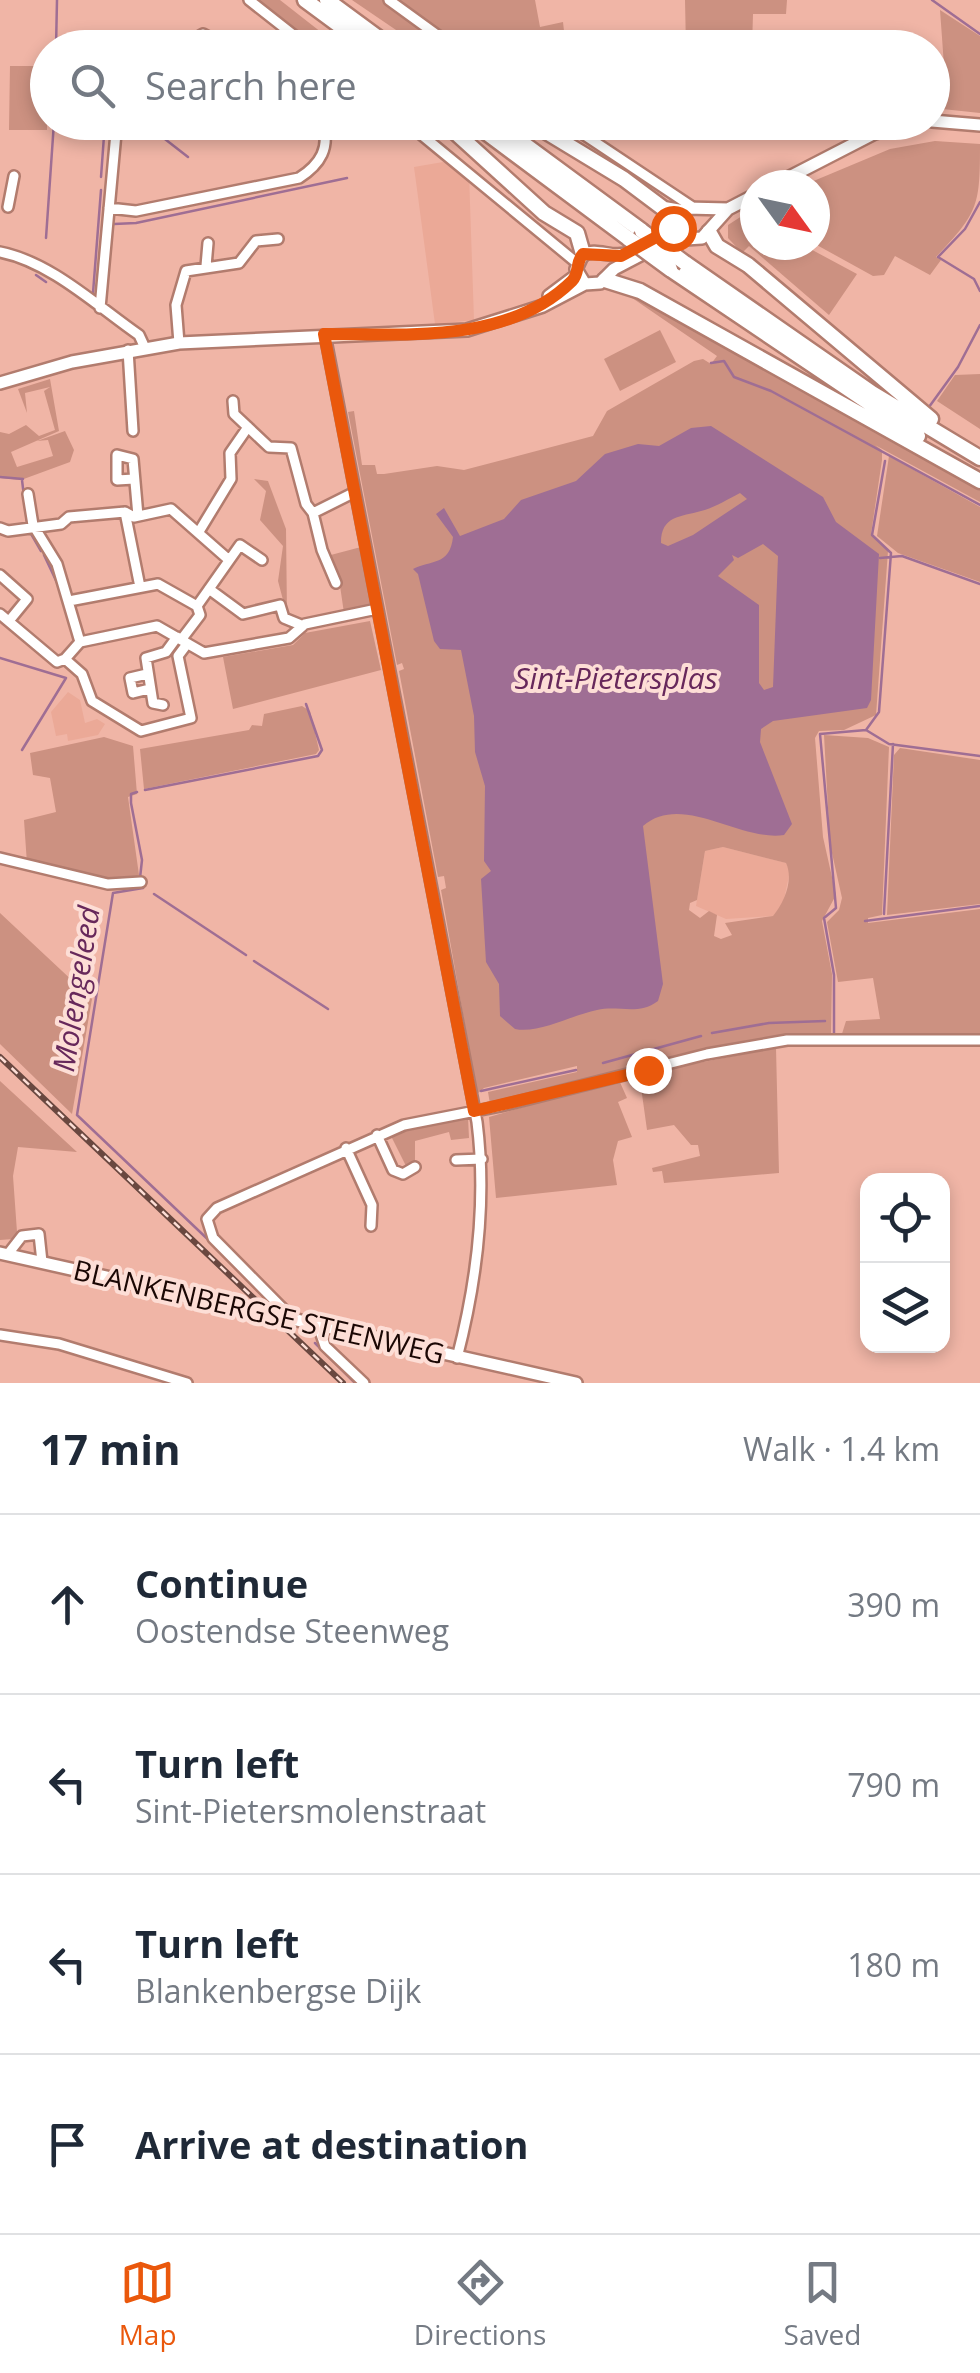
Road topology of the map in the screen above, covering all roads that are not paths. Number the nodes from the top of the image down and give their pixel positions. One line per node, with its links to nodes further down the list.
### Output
1 (249, 0): 6 (street)
2 (305, 0): 5 (highway)
3 (327, 0): 9 (highway)
4 (389, 0): 10 (street)
5 (334, 21): 7 (highway); 8 (highway)
6 (287, 30)
7 (342, 30)
8 (346, 30)
9 (368, 30)
10 (430, 30)
11 (950, 122): 12 (main road)
12 (980, 125)
13 (115, 140): 27 (street)
14 (324, 140): 27 (street)
15 (428, 140): 35 (street)
16 (464, 140): 35 (highway)
17 (496, 140): 31 (highway)
18 (515, 140): 31 (highway)
19 (560, 140): 28 (highway)
20 (592, 140): 28 (street)
21 (861, 140): 22 (main road)
22 (803, 170)
23 (14, 176): 24 (street)
24 (4, 192): 26 (street)
25 (740, 203): 29 (main road)
26 (8, 207)
27 (109, 208): 37 (street)
28 (682, 214): 29 (main road); 31 (main road)
29 (709, 222): 36 (main road); 46 (highway)
30 (278, 239): 34 (street)
31 (632, 242): 35 (main road); 46 (highway, bridge); 48 (highway, bridge)
32 (208, 243): 34 (street)
33 (0, 252): 37 (street)
34 (206, 266): 39 (street)
35 (578, 267): 36 (main road); 38 (main road)
36 (609, 274): 48 (highway)
37 (100, 308): 40 (street)
38 (324, 334): 39 (main road); 50 (street)
39 (179, 342): 40 (main road)
40 (145, 348): 41 (main road)
41 (128, 350): 42 (main road); 45 (street)
42 (0, 383)
43 (234, 401): 44 (street)
44 (248, 427): 53 (street); 57 (street)
45 (133, 431)
46 (960, 446): 47 (highway)
47 (980, 458)
48 (980, 477)
49 (134, 479): 54 (street)
50 (354, 492): 53 (street); 66 (street)
51 (28, 494): 56 (street)
52 (124, 512): 54 (street); 56 (street); 62 (street)
53 (313, 512): 61 (street)
54 (138, 516): 57 (street)
55 (0, 528): 56 (street)
56 (34, 528): 64 (street)
57 (200, 530): 58 (street)
58 (229, 560): 59 (street); 63 (street)
59 (262, 560)
60 (0, 575): 67 (street)
61 (336, 583)
62 (140, 587): 64 (street); 65 (street)
63 (208, 589): 65 (street); 68 (street)
64 (68, 601): 70 (street)
65 (196, 606): 69 (street)
66 (377, 609): 68 (street); 78 (street)
67 (4, 618): 71 (street)
68 (301, 625): 69 (street)
69 (182, 640): 70 (street); 71 (street); 72 (street)
70 (80, 642): 71 (street)
71 (61, 660)
72 (147, 674): 73 (street); 73 (street)
73 (150, 689): 74 (street)
74 (163, 705)
75 (0, 858): 76 (street)
76 (142, 882)
77 (980, 1040): 78 (street)
78 (474, 1111): 79 (street); 82 (street)
79 (377, 1134): 80 (street); 83 (street)
80 (346, 1148): 84 (street); 87 (street)
81 (456, 1160): 82 (street)
82 (482, 1160): 90 (street)
83 (415, 1167)
84 (371, 1226)
85 (4, 1254): 86 (main road, BLANKENBERGSE STEENWEG); 86 (street)
86 (42, 1262): 87 (main road, BLANKENBERGSE STEENWEG)
87 (294, 1319): 88 (main road, BLANKENBERGSE STEENWEG)
88 (318, 1326): 90 (main road, BLANKENBERGSE STEENWEG); 93 (street)
89 (0, 1335): 91 (street)
90 (458, 1358): 94 (main road, BLANKENBERGSE STEENWEG)
91 (154, 1378): 92 (street)
92 (188, 1383)
93 (364, 1383)
94 (576, 1383)

